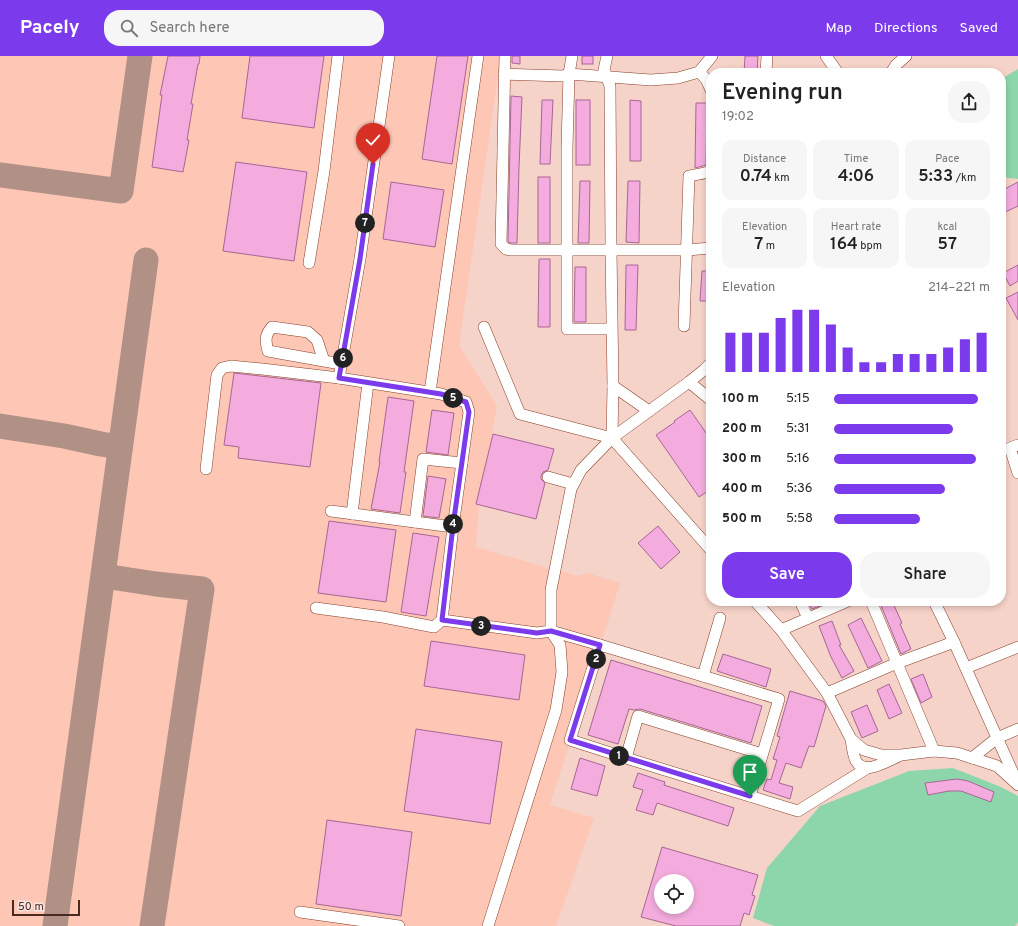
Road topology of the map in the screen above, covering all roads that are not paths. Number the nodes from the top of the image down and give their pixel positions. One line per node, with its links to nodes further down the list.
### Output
1 (338, 56): 24 (street)
2 (389, 56): 29 (street)
3 (478, 56): 35 (street)
4 (505, 56): 15 (street)
5 (572, 56): 16 (street)
6 (608, 56): 17 (street)
7 (712, 56): 14 (street)
8 (767, 56): 11 (street)
9 (826, 56): 12 (street)
10 (906, 56): 13 (street)
11 (766, 68)
12 (834, 68)
13 (897, 68)
14 (699, 72): 17 (street); 18 (street)
15 (504, 74): 16 (street); 22 (street)
16 (569, 74): 17 (street); 22 (street)
17 (607, 77): 21 (street)
18 (706, 79)
19 (706, 174): 23 (street)
20 (706, 248): 23 (street)
21 (611, 249): 22 (street); 23 (street); 27 (street)
22 (567, 250): 27 (street)
23 (687, 250): 25 (street)
24 (309, 263)
25 (684, 326)
26 (484, 327): 38 (street)
27 (612, 330): 34 (street)
28 (324, 361): 28 (street); 29 (street)
29 (342, 364): 31 (street)
30 (706, 368): 32 (street)
31 (339, 378): 33 (street); 41 (street)
32 (689, 382): 36 (street); 37 (street)
33 (368, 383): 35 (street); 46 (street)
34 (613, 386): 37 (street); 38 (street)
35 (430, 392): 40 (street)
36 (706, 396)
37 (649, 411): 38 (street)
38 (612, 438): 44 (street); 49 (street)
39 (1018, 445): 42 (street)
40 (462, 464): 47 (street); 48 (street)
41 (206, 469)
42 (1018, 473)
43 (548, 477): 44 (street)
44 (573, 484): 60 (street)
45 (331, 511): 46 (street)
46 (352, 514): 47 (street)
47 (415, 522): 48 (street)
48 (453, 526): 58 (street)
49 (706, 542)
50 (759, 606): 59 (street)
51 (802, 606): 57 (street)
52 (836, 606): 57 (street)
53 (872, 606): 64 (street)
54 (936, 606): 61 (street)
55 (316, 608): 58 (street)
56 (720, 618): 66 (street)
57 (808, 618): 59 (street)
58 (442, 620): 60 (street)
59 (781, 630): 67 (street)
60 (551, 631): 62 (street); 81 (street)
61 (954, 642): 64 (street); 65 (street)
62 (600, 645): 66 (street); 74 (street)
63 (1018, 647): 65 (street)
64 (897, 664): 67 (street); 71 (street)
65 (966, 668): 69 (street)
66 (703, 676): 72 (street)
67 (827, 693): 70 (street)
68 (1018, 729): 69 (street)
69 (998, 738): 75 (street); 77 (street)
70 (850, 739): 73 (street); 76 (street)
71 (934, 750): 73 (street); 75 (street)
72 (762, 754): 74 (street); 78 (street)
73 (901, 755): 76 (street)
74 (626, 758): 78 (street)
75 (972, 758): 77 (street)
76 (869, 767): 78 (street)
77 (1018, 784)
78 (750, 796)
79 (300, 912): 80 (street)
80 (399, 926)
81 (488, 926)

